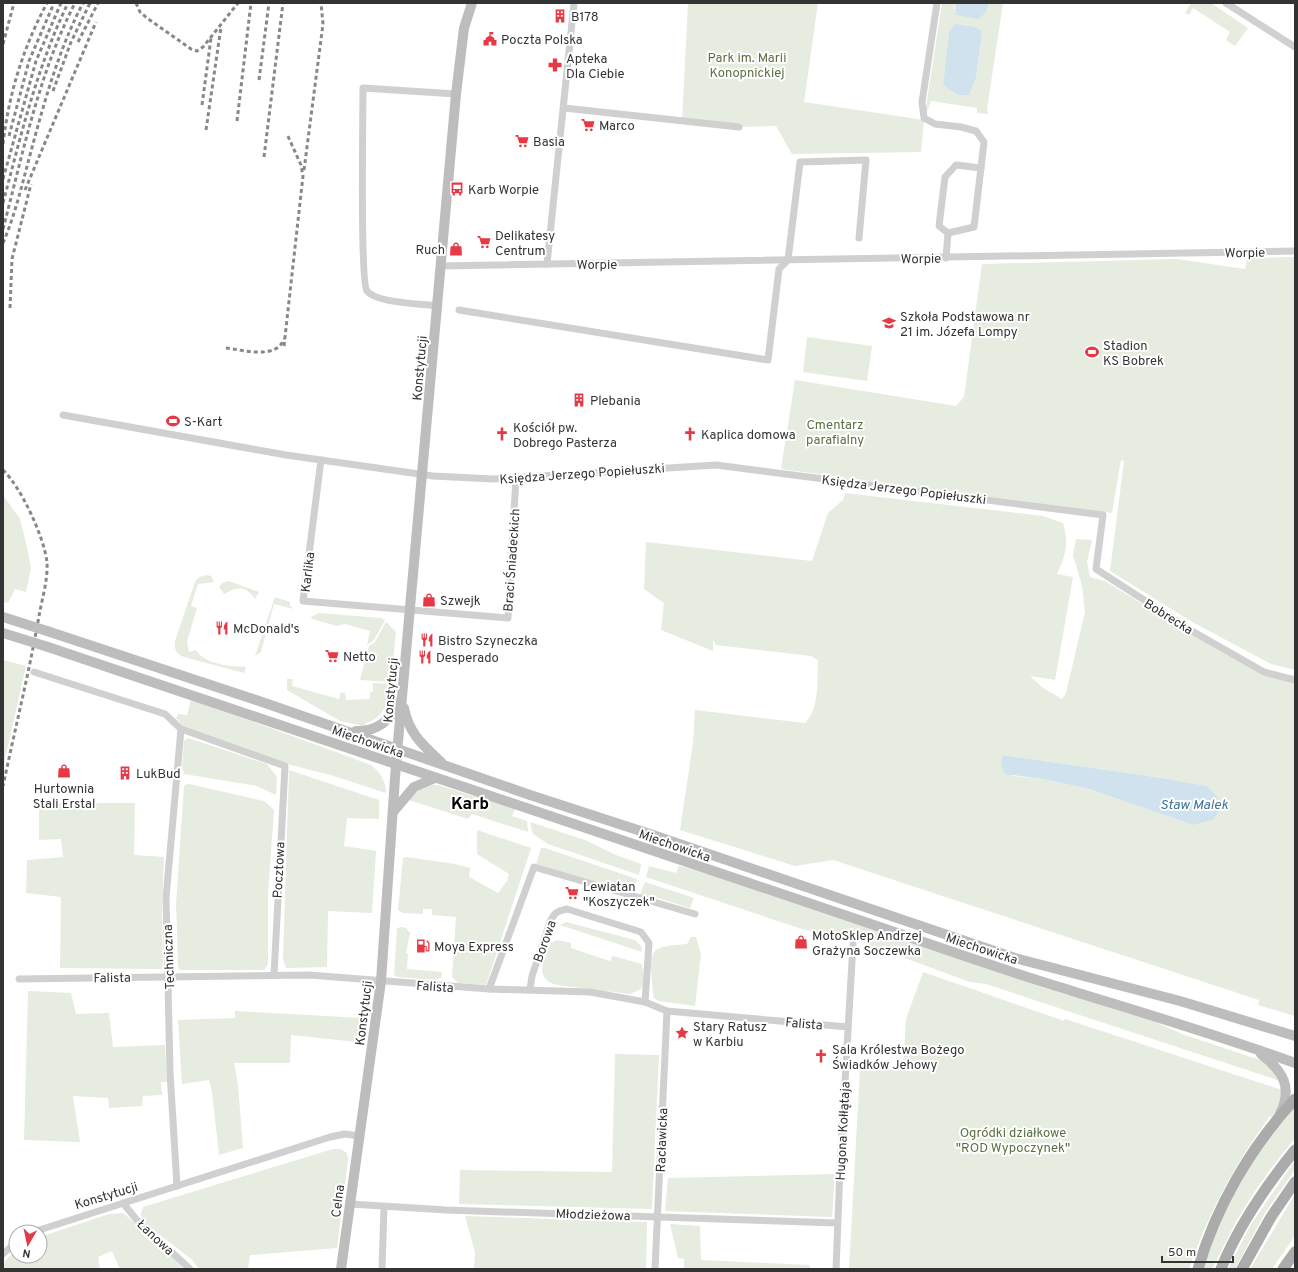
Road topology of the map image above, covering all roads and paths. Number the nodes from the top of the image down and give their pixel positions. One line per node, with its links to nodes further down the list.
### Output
1 (472, 3): 6 (main road, Konstytucji)
2 (574, 3): 7 (street)
3 (937, 3): 9 (street)
4 (1226, 3): 5 (street)
5 (1295, 47)
6 (456, 94): 16 (main road, Konstytucji); 17 (street)
7 (564, 108): 8 (street); 15 (street)
8 (739, 127)
9 (981, 168): 10 (street); 10 (street)
10 (948, 233): 13 (street)
11 (859, 238): 14 (street)
12 (1295, 251): 13 (street, Worpie)
13 (946, 258): 14 (street, Worpie)
14 (788, 260): 15 (street, Worpie); 18 (street)
15 (547, 264): 16 (street, Worpie)
16 (440, 266): 17 (main road, Konstytucji)
17 (438, 306): 21 (main road, Konstytucji)
18 (459, 310)
19 (63, 415): 20 (street, Księdza Jerzego Popiełuszki)
20 (321, 460): 21 (street, Księdza Jerzego Popiełuszki); 24 (street, Karlika)
21 (422, 475): 22 (street, Księdza Jerzego Popiełuszki); 24 (main road, Konstytucji)
22 (516, 477): 23 (street, Księdza Jerzego Popiełuszki); 24 (street, Braci Śniadeckich)
23 (1103, 515): 28 (street, Bobrecka)
24 (410, 611): 29 (main road, Konstytucji)
25 (3, 617): 31 (main road, Miechowicka, bridge)
26 (3, 633): 33 (main road, Miechowicka, bridge)
27 (34, 672): 30 (street)
28 (1295, 680)
29 (402, 698): 31 (main road); 32 (main road, Konstytucji); 34 (main road)
30 (181, 729): 39 (street, Pocztowa); 40 (street, Techniczna)
31 (343, 730): 32 (main road, Miechowicka)
32 (398, 749): 33 (main road, Konstytucji); 34 (main road, Miechowicka)
33 (396, 764): 35 (main road, Miechowicka); 36 (main road, Konstytucji)
34 (444, 765): 48 (main road, Miechowicka)
35 (435, 778): 36 (main road); 49 (main road, Miechowicka)
36 (393, 812): 42 (main road, Konstytucji)
37 (695, 914): 43 (street)
38 (853, 944): 47 (street, Hugona Kołłątaja)
39 (274, 975): 40 (street, Falista); 42 (street, Falista)
40 (169, 976): 41 (street, Falista); 56 (street, Techniczna)
41 (20, 980)
42 (380, 981): 43 (street, Falista); 53 (main road, Konstytucji)
43 (489, 989): 44 (street, Falista)
44 (530, 989): 45 (street, Falista); 45 (street, Borowa)
45 (645, 1002): 46 (street, Falista)
46 (667, 1011): 47 (street, Falista); 60 (street, Racławicka)
47 (848, 1027): 61 (street, Hugona Kołłątaja)
48 (1295, 1035)
49 (1252, 1047): 50 (main road, Miechowicka); 52 (main road)
50 (1295, 1063)
51 (1295, 1099): 52 (main road)
52 (1278, 1117): 69 (main road)
53 (359, 1136): 56 (street, Konstytucji); 58 (main road, Celna)
54 (1295, 1150): 70 (main road)
55 (1295, 1182): 71 (main road)
56 (177, 1186): 57 (street, Konstytucji)
57 (123, 1203): 62 (street, Konstytucji); 64 (street, Łanowa)
58 (350, 1204): 59 (street, Młodzieżowa); 65 (main road, Celna)
59 (384, 1207): 60 (street, Młodzieżowa); 66 (street)
60 (658, 1216): 61 (street, Młodzieżowa); 67 (street, Racławicka)
61 (837, 1223): 68 (street, Hugona Kołłątaja)
62 (48, 1227)
63 (1295, 1252): 72 (main road)
64 (190, 1269)
65 (341, 1269)
66 (382, 1269)
67 (655, 1269)
68 (836, 1269)
69 (1198, 1269)
70 (1221, 1269)
71 (1242, 1269)
72 (1283, 1269)

